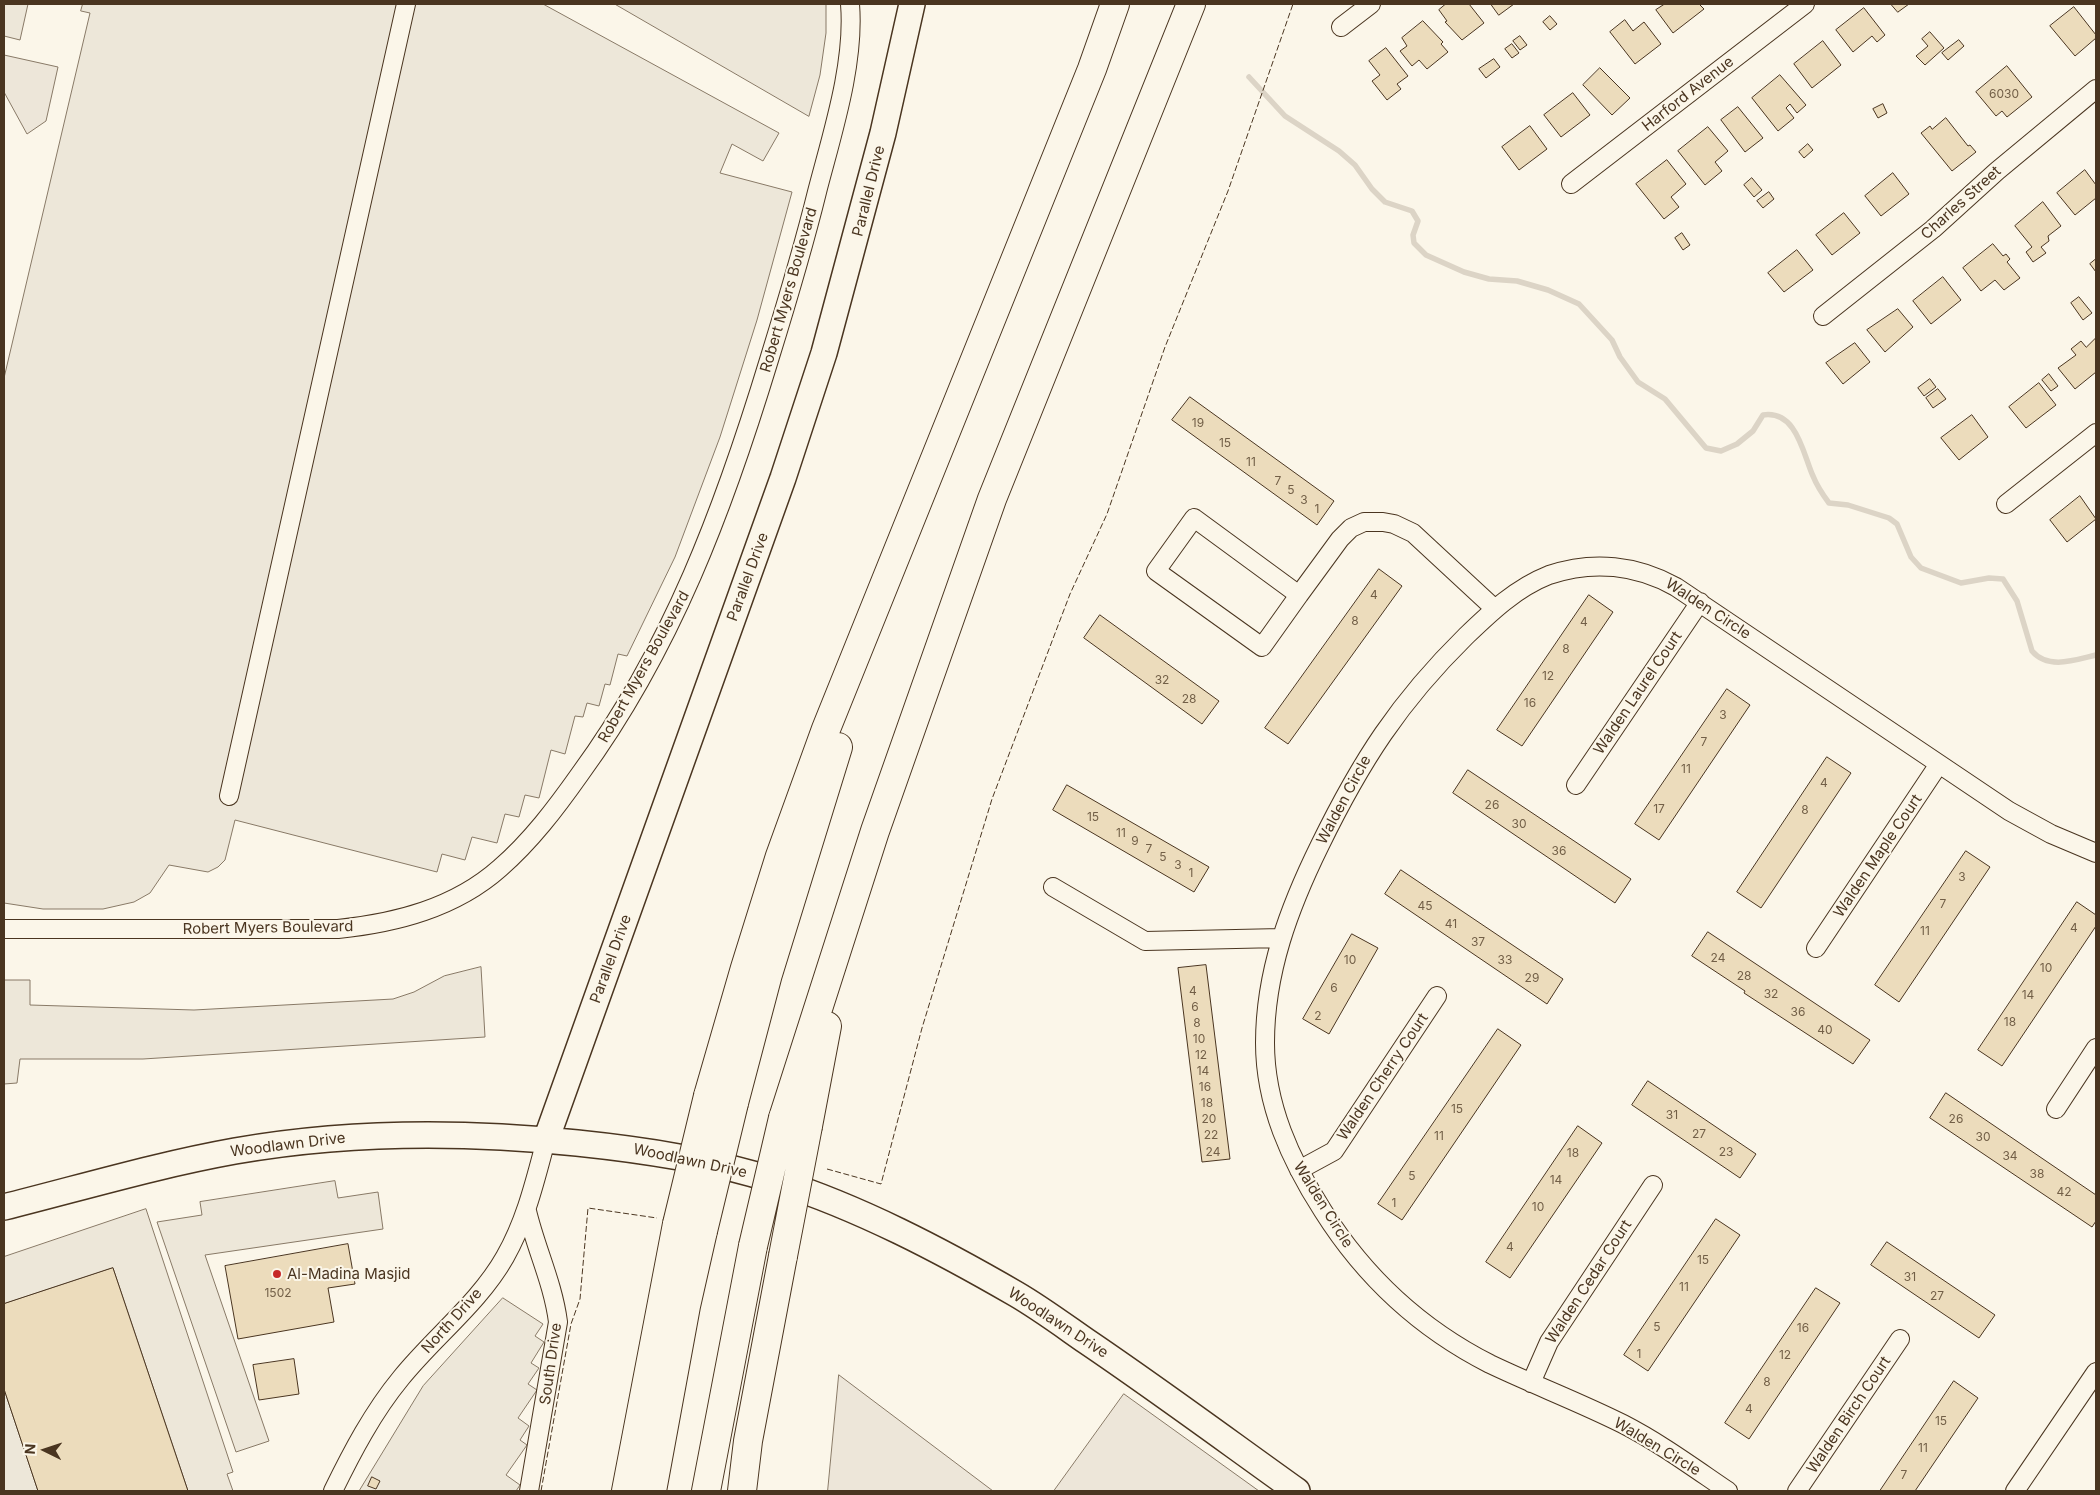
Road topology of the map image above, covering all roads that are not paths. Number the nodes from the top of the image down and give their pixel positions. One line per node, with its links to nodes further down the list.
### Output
1 (406, 4): 20 (street)
2 (850, 4): 23 (street, Robert Myers Boulevard)
3 (912, 4): 30 (main road, Parallel Drive)
4 (1115, 4): 13 (highway)
5 (1191, 4): 29 (highway)
6 (1372, 4): 8 (street)
7 (1805, 4): 10 (street, Harford Avenue)
8 (1341, 27)
9 (2096, 89): 11 (street, Charles Street)
10 (1571, 184)
11 (1824, 316)
12 (2096, 433): 14 (street)
13 (934, 459): 35 (highway, bridge); 35 (highway, bridge)
14 (2006, 504)
15 (1299, 595): 15 (street); 17 (street)
16 (1700, 602): 17 (street, Walden Circle); 18 (street, Walden Circle); 19 (street, Walden Laurel Court)
17 (1495, 609): 24 (street, Walden Circle)
18 (1939, 764): 21 (street, Walden Circle); 25 (street, Walden Maple Court)
19 (1576, 785)
20 (229, 796)
21 (2096, 853)
22 (1053, 887): 24 (street)
23 (4, 929)
24 (1281, 938): 31 (street, Walden Circle)
25 (1816, 948)
26 (1437, 996): 31 (street, Walden Cherry Court)
27 (2096, 1048): 28 (street)
28 (2056, 1109)
29 (796, 1122): 43 (highway, bridge); 44 (highway, bridge)
30 (546, 1140): 33 (main road, Woodlawn Drive); 34 (street, North Drive); 45 (main road, Woodlawn Drive)
31 (1299, 1170): 38 (street, Walden Circle)
32 (1653, 1185): 38 (street, Walden Cedar Court)
33 (4, 1207)
34 (528, 1211): 39 (street, North Drive); 40 (street, South Drive)
35 (690, 1228): 41 (highway); 42 (highway)
36 (1900, 1339): 47 (street, Walden Birch Court)
37 (2096, 1372): 48 (street)
38 (1532, 1383): 46 (street, Walden Circle)
39 (332, 1491)
40 (529, 1491)
41 (626, 1491)
42 (652, 1491)
43 (706, 1491)
44 (742, 1491)
45 (1297, 1491)
46 (1728, 1491)
47 (1797, 1491)
48 (2015, 1491)

